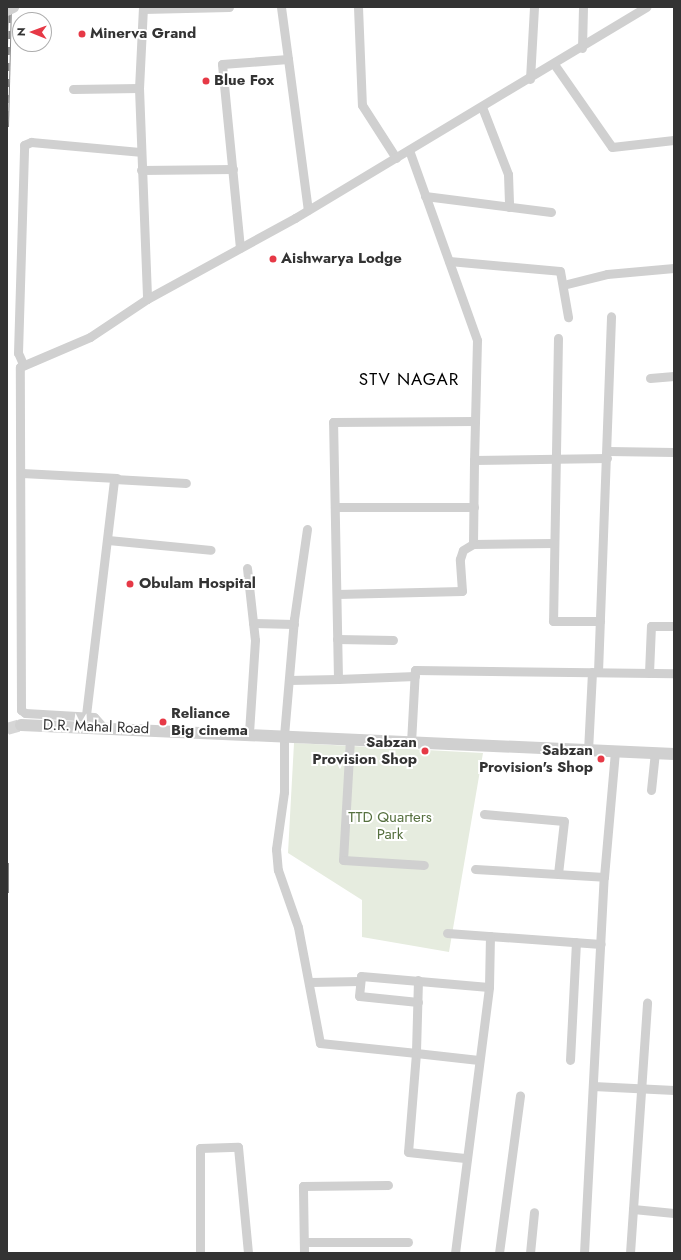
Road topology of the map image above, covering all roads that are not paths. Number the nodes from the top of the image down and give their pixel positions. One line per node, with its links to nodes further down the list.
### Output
1 (13, 7): 9 (street, bridge)
2 (229, 7): 8 (street)
3 (282, 7): 11 (street)
4 (358, 7): 20 (street)
5 (534, 7): 13 (street)
6 (583, 7): 10 (street)
7 (646, 7): 10 (street)
8 (143, 8): 14 (street)
9 (7, 10)
10 (582, 48): 12 (street)
11 (288, 59): 21 (street); 25 (street)
12 (554, 64): 13 (street); 17 (street)
13 (530, 78): 16 (street)
14 (139, 88): 15 (street); 19 (street)
15 (73, 89)
16 (482, 107): 18 (street); 24 (street)
17 (674, 140)
18 (409, 150): 20 (street); 23 (street)
19 (140, 152): 22 (street); 35 (street)
20 (396, 158): 25 (street)
21 (233, 169): 22 (street); 27 (street)
22 (141, 170): 31 (street)
23 (425, 196): 24 (street); 28 (street)
24 (508, 207): 26 (street)
25 (308, 210): 27 (street)
26 (551, 212)
27 (240, 248): 31 (street)
28 (448, 261): 30 (street); 38 (street)
29 (674, 268): 30 (street)
30 (563, 285): 33 (street)
31 (147, 299): 35 (street)
32 (611, 316): 40 (street)
33 (568, 317)
34 (558, 338): 42 (street)
35 (23, 364): 43 (street)
36 (674, 376): 37 (street)
37 (650, 378)
38 (475, 421): 41 (street); 46 (street)
39 (674, 452): 40 (street)
40 (607, 454): 42 (street); 55 (street)
41 (474, 460): 42 (street); 47 (street)
42 (556, 460): 51 (street)
43 (22, 473): 44 (street); 67 (street)
44 (117, 478): 45 (street); 49 (street)
45 (186, 483)
46 (335, 507): 47 (street); 54 (street)
47 (474, 507): 50 (street)
48 (307, 529): 57 (street)
49 (108, 540): 52 (street); 67 (street)
50 (474, 544): 51 (street); 54 (street)
51 (554, 544): 55 (street)
52 (211, 550)
53 (247, 568): 56 (street)
54 (336, 594): 59 (street)
55 (600, 621): 61 (street)
56 (253, 623): 57 (street); 70 (street)
57 (294, 624): 66 (street)
58 (674, 626): 62 (street)
59 (337, 639): 60 (street); 65 (street)
60 (393, 640)
61 (595, 672): 62 (street); 64 (street); 74 (street)
62 (649, 673): 63 (street)
63 (674, 673)
64 (415, 676): 65 (street); 73 (street)
65 (338, 678): 66 (street)
66 (289, 680): 71 (street)
67 (86, 715): 69 (street)
68 (20, 725): 69 (street, D.R. Mahal Road)
69 (103, 726): 70 (street, D.R. Mahal Road)
70 (249, 734): 71 (street, D.R. Mahal Road)
71 (284, 736): 72 (street, D.R. Mahal Road); 90 (street)
72 (350, 739): 73 (street, D.R. Mahal Road); 80 (street)
73 (411, 743): 74 (street, D.R. Mahal Road)
74 (588, 751): 75 (street, D.R. Mahal Road)
75 (615, 752): 76 (street, D.R. Mahal Road); 83 (street)
76 (655, 754): 77 (street, D.R. Mahal Road); 78 (street)
77 (674, 754)
78 (651, 790)
79 (484, 814): 82 (street)
80 (424, 865)
81 (475, 869): 82 (street)
82 (558, 874): 83 (street)
83 (604, 877): 87 (street)
84 (447, 933): 85 (street)
85 (490, 936): 86 (street); 91 (street)
86 (576, 942): 87 (street); 96 (street)
87 (601, 944): 97 (street)
88 (418, 980): 89 (street); 91 (street); 92 (street)
89 (360, 981): 90 (street); 92 (street)
90 (310, 982): 94 (street)
91 (489, 987): 95 (street)
92 (418, 1002): 94 (street)
93 (646, 1004): 98 (street)
94 (416, 1053): 95 (street); 101 (street)
95 (479, 1060): 101 (street)
96 (570, 1060)
97 (593, 1086): 98 (street); 114 (street)
98 (639, 1089): 99 (street); 103 (street)
99 (674, 1090)
100 (520, 1095): 112 (street)
101 (465, 1158): 111 (street)
102 (388, 1185): 106 (street)
103 (633, 1209): 105 (street); 115 (street)
104 (534, 1212): 113 (street)
105 (674, 1213)
106 (304, 1242): 107 (street); 110 (street)
107 (408, 1242)
108 (200, 1253): 109 (street)
109 (248, 1253)
110 (304, 1253)
111 (455, 1253)
112 (499, 1253)
113 (530, 1253)
114 (584, 1253)
115 (630, 1253)

